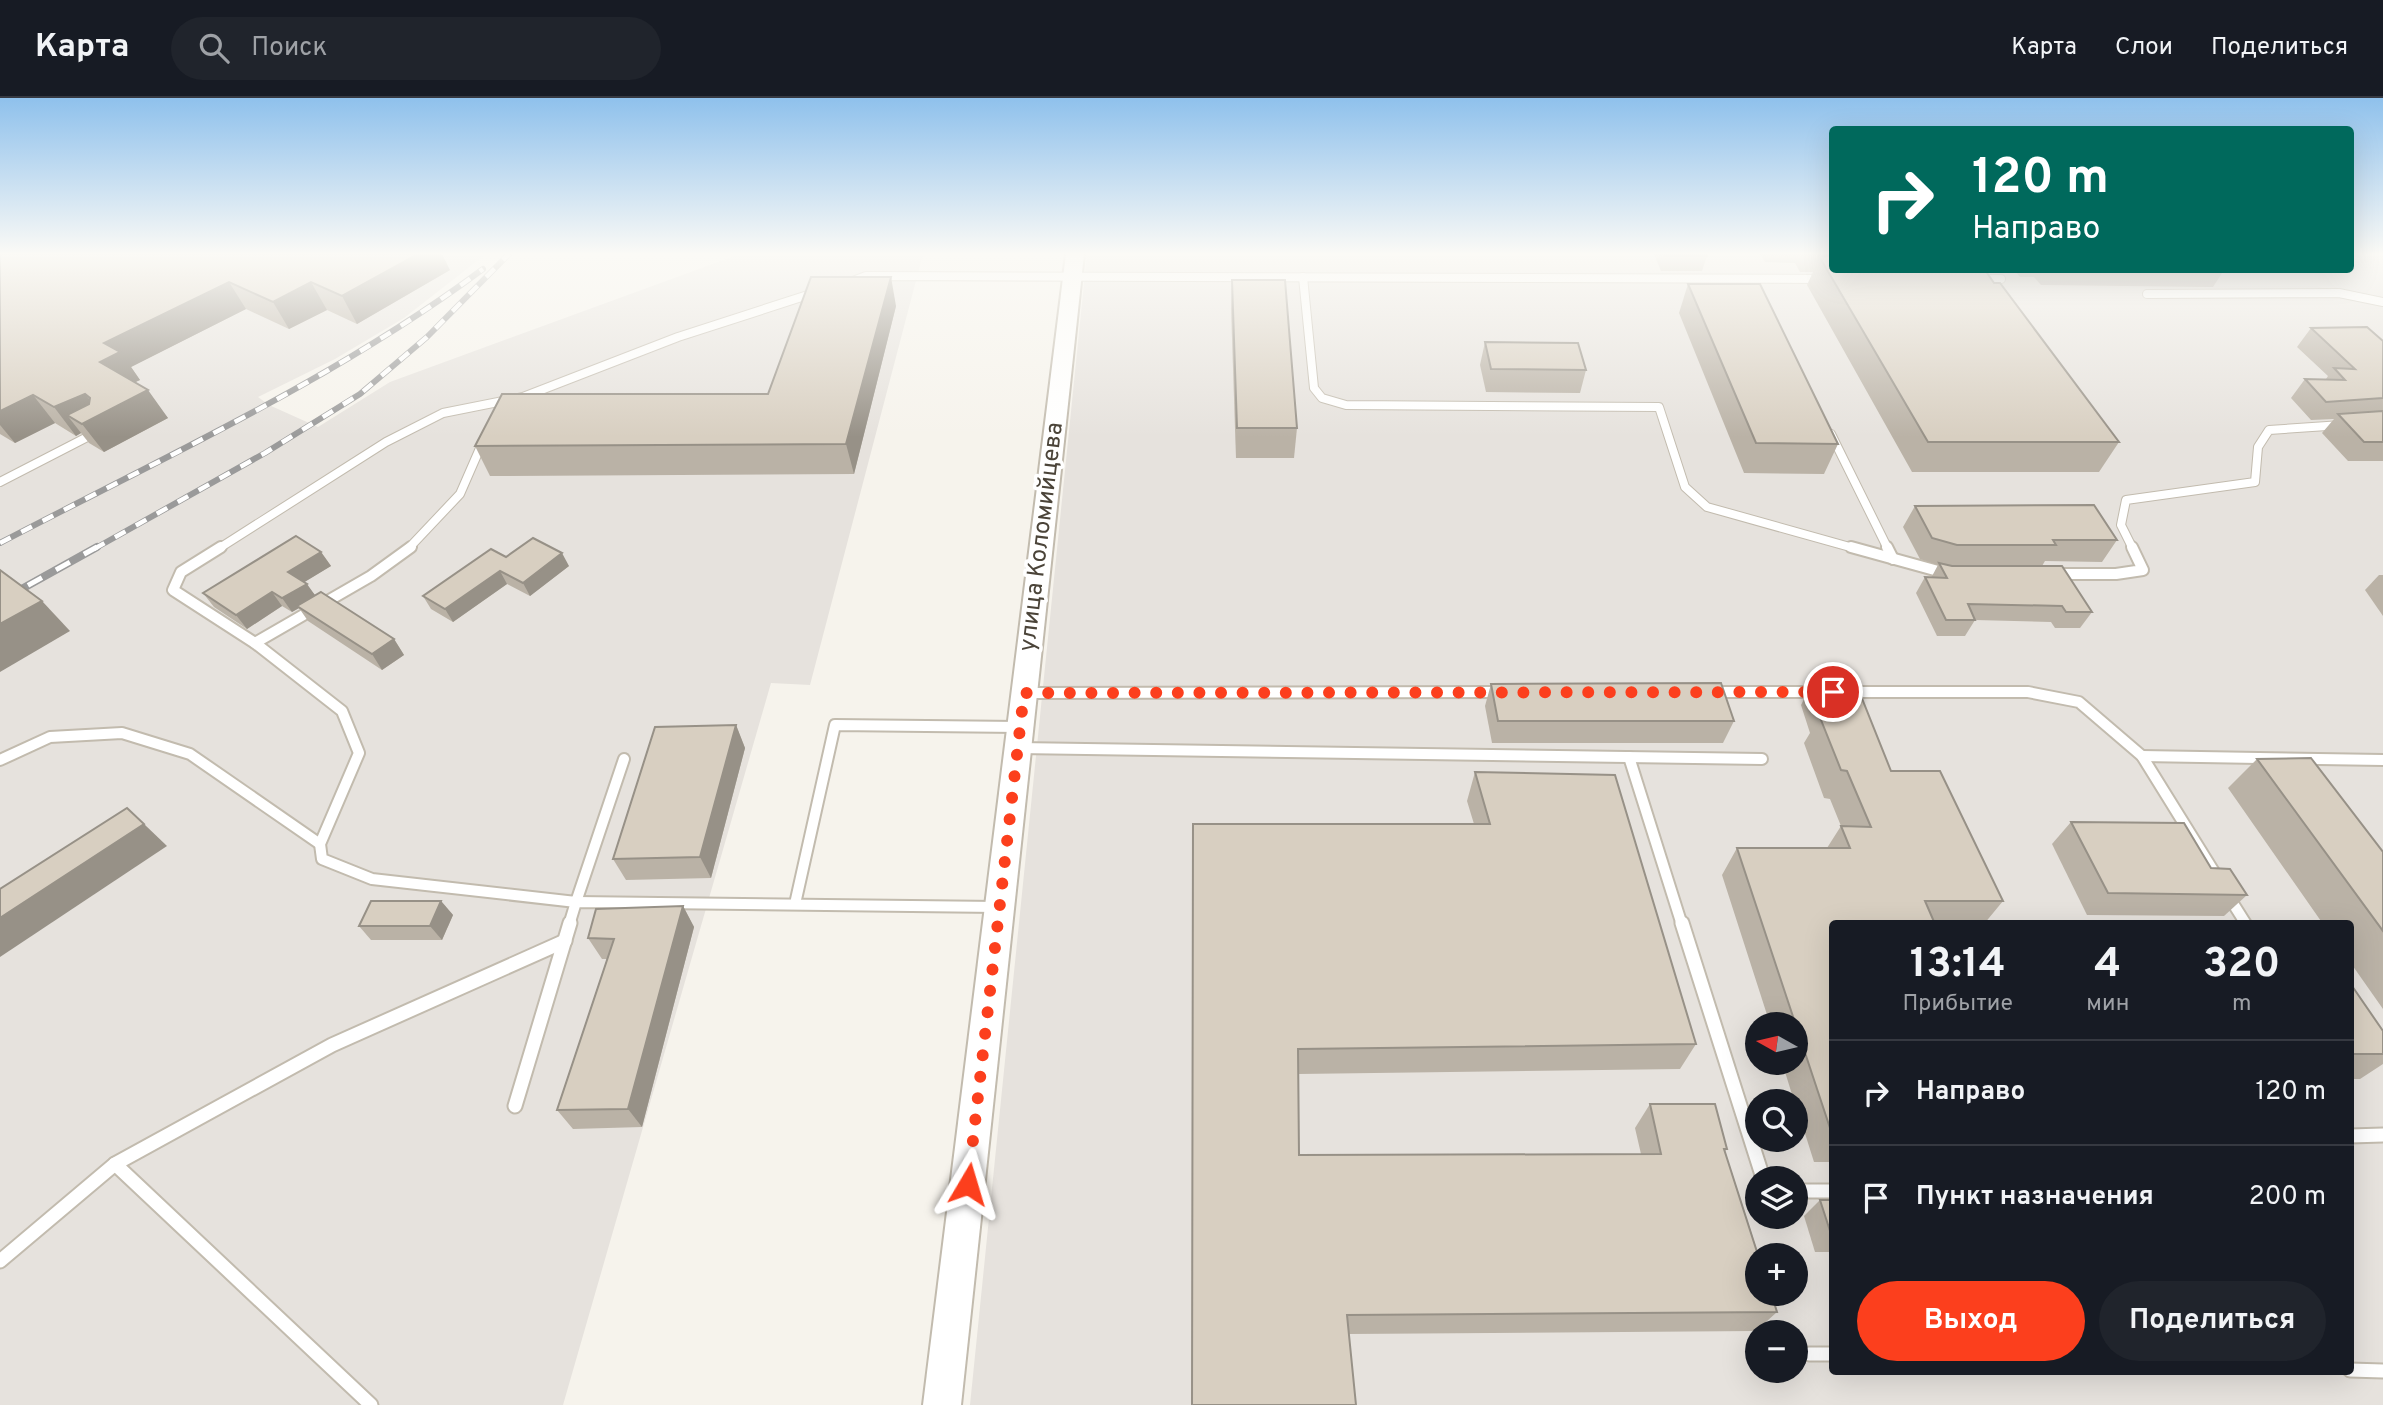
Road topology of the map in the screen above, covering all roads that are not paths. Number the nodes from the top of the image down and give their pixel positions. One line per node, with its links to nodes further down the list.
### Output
1 (747, 315): 4 (lane)
2 (1067, 315): 17 (street, улица Коломийцева)
3 (1307, 315): 11 (lane)
4 (523, 397): 5 (lane); 14 (lane)
5 (502, 416)
6 (2358, 424): 13 (lane)
7 (492, 425): 14 (lane)
8 (1826, 425): 11 (lane)
9 (105, 428): 10 (lane)
10 (0, 482)
11 (1893, 559): 12 (lane)
12 (1957, 574)
13 (2050, 574)
14 (255, 643): 25 (lane)
15 (1512, 692): 17 (lane)
16 (1694, 692): 19 (lane)
17 (1024, 693): 18 (street, улица Коломийцева)
18 (1019, 738): 20 (lane); 27 (lane); 28 (street, улица Коломийцева)
19 (2142, 756): 24 (lane); 29 (lane)
20 (1629, 757): 22 (lane); 35 (lane)
21 (624, 759): 26 (lane)
22 (1762, 759)
23 (0, 760): 25 (lane)
24 (2383, 760)
25 (320, 844): 26 (lane)
26 (576, 902): 27 (lane); 30 (lane)
27 (795, 904): 28 (lane)
28 (1000, 906): 44 (street, улица Коломийцева)
29 (2244, 920)
30 (565, 942): 31 (lane); 34 (lane)
31 (515, 1106)
32 (2383, 1135): 33 (lane)
33 (2354, 1136)
34 (115, 1164): 38 (lane); 43 (lane)
35 (1759, 1166)
36 (1808, 1191): 37 (lane)
37 (1829, 1191)
38 (0, 1261)
39 (1809, 1354): 40 (lane)
40 (1829, 1354)
41 (2354, 1370): 42 (lane)
42 (2383, 1371)
43 (371, 1405)
44 (942, 1405)

